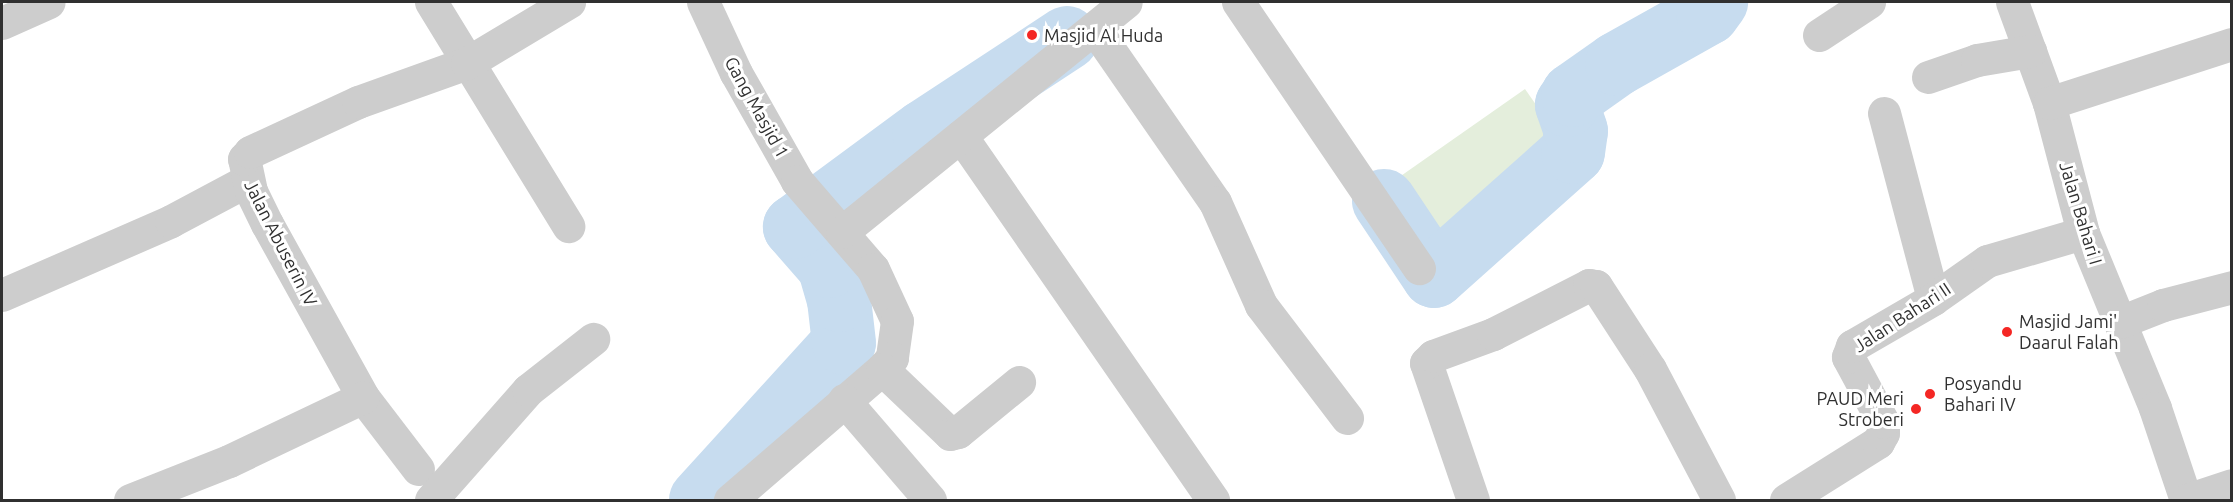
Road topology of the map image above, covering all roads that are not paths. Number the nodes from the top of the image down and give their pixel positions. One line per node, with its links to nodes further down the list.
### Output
1 (49, 2): 9 (street)
2 (431, 2): 14 (street)
3 (568, 2): 14 (street)
4 (702, 2): 20 (street, Gang Masjid 1)
5 (1125, 2): 10 (street)
6 (1238, 2): 23 (street)
7 (1869, 2): 11 (street)
8 (2012, 2): 13 (street, Jalan Bahari I)
9 (2, 23)
10 (1095, 29): 18 (street); 33 (street)
11 (1819, 34)
12 (2232, 44): 16 (street)
13 (2030, 51): 15 (street); 16 (street, Jalan Bahari I)
14 (466, 63): 19 (street, Jalan Abuserin IV); 21 (street)
15 (1928, 78)
16 (2049, 103): 22 (street, Jalan Bahari I)
17 (1884, 113): 26 (street)
18 (961, 136): 20 (street); 40 (street)
19 (248, 180): 25 (street); 31 (street, Jalan Abuserin IV)
20 (832, 222): 29 (street, Gang Masjid 1)
21 (568, 226)
22 (2083, 233): 26 (street, Jalan Bahari II); 27 (street, Jalan Bahari I)
23 (1419, 268)
24 (2232, 286): 27 (street)
25 (2, 295)
26 (1933, 299): 43 (street, Jalan Bahari II)
27 (2120, 322): 44 (street, Jalan Bahari I)
28 (593, 339): 37 (street)
29 (882, 369): 30 (street); 32 (street)
30 (1019, 382)
31 (363, 397): 34 (street, Jalan Abuserin IV); 36 (street)
32 (844, 400): 38 (street); 39 (street)
33 (1347, 418)
34 (418, 470)
35 (2232, 485): 44 (street)
36 (130, 501)
37 (430, 501)
38 (730, 501)
39 (930, 501)
40 (1213, 501)
41 (1473, 501): 42 (street)
42 (1719, 501)
43 (1786, 501)
44 (2186, 501)

